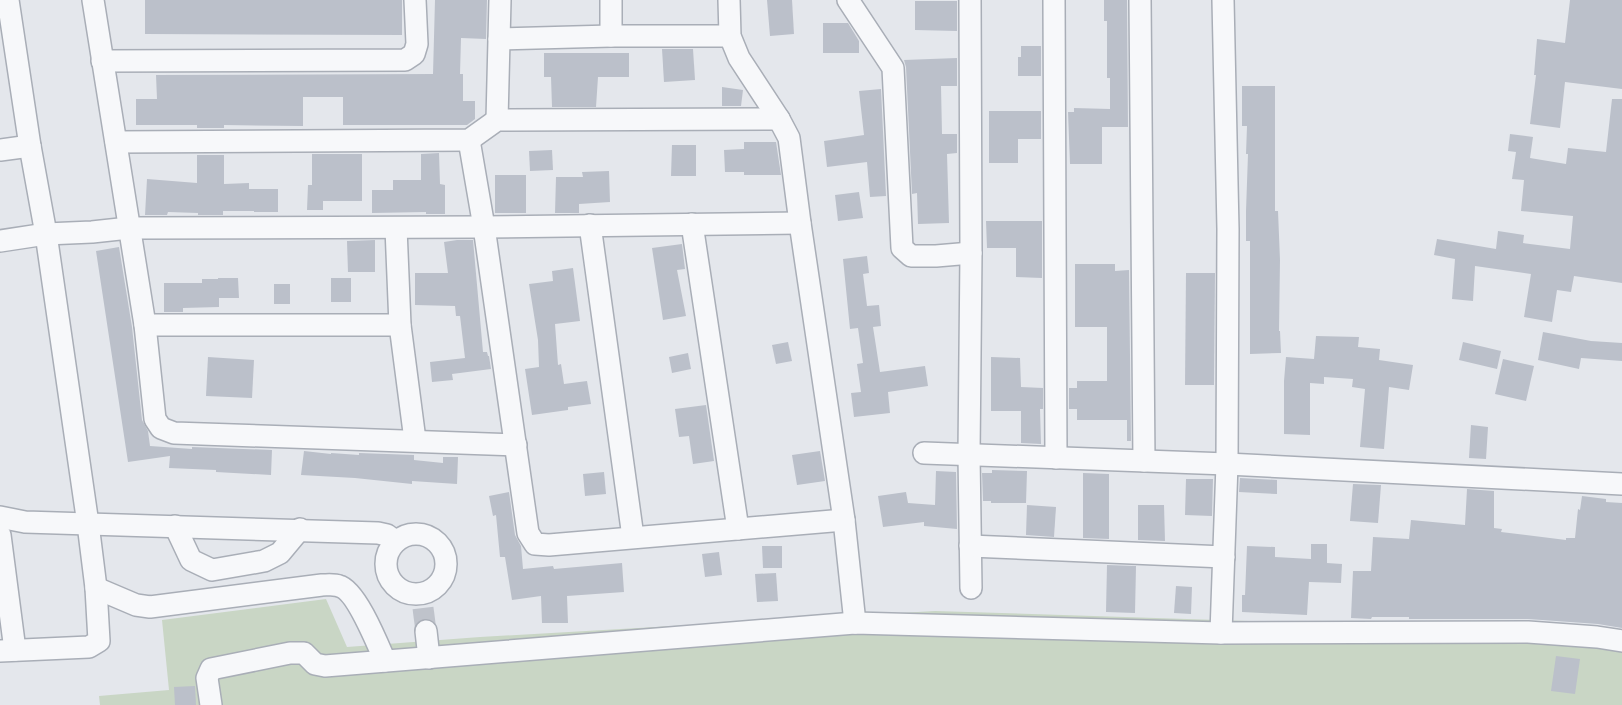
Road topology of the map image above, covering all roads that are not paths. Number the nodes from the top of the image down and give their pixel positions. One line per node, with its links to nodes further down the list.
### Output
1 (8, 0): 20 (street)
2 (93, 0): 15 (street)
3 (415, 0): 15 (street)
4 (500, 0): 14 (street)
5 (611, 0): 12 (street)
6 (729, 0): 13 (street)
7 (848, 0): 30 (street)
8 (970, 0): 30 (street)
9 (1054, 0): 37 (street)
10 (1140, 0): 38 (street)
11 (1223, 0): 39 (street)
12 (611, 36): 13 (street); 14 (street)
13 (730, 36): 16 (street)
14 (499, 38): 17 (street)
15 (102, 61): 19 (street)
16 (779, 119): 17 (street); 22 (street)
17 (497, 120): 18 (street)
18 (469, 141): 19 (street); 25 (street)
19 (116, 142): 26 (street)
20 (30, 146): 21 (street); 28 (street)
21 (0, 150)
22 (800, 223): 23 (street); 42 (street)
23 (692, 224): 24 (street); 45 (street)
24 (590, 225): 25 (street); 48 (street)
25 (484, 227): 27 (street); 34 (street)
26 (130, 228): 27 (street); 28 (street); 31 (street)
27 (396, 228): 32 (street)
28 (46, 234): 29 (street); 43 (street)
29 (0, 241)
30 (971, 253): 36 (street)
31 (145, 325): 32 (street); 33 (street)
32 (400, 325): 33 (street)
33 (415, 440): 34 (street)
34 (516, 445): 48 (street)
35 (924, 453): 36 (street)
36 (969, 455): 37 (street); 50 (street)
37 (1056, 458): 38 (street)
38 (1144, 461): 39 (street)
39 (1227, 464): 40 (street); 51 (street)
40 (1622, 484)
41 (0, 517): 43 (street)
42 (844, 520): 45 (street); 54 (street)
43 (88, 524): 44 (street); 52 (street)
44 (175, 526): 46 (street); 46 (street)
45 (738, 528): 48 (street)
46 (300, 529): 49 (street)
47 (0, 535): 58 (street)
48 (633, 537)
49 (395, 541): 49 (street)
50 (970, 546): 51 (street); 53 (street)
51 (1224, 557): 56 (street)
52 (96, 588): 58 (street); 60 (street)
53 (971, 588)
54 (855, 623): 56 (street); 59 (street)
55 (426, 631): 59 (street)
56 (1222, 633): 57 (street)
57 (1622, 641)
58 (8, 651)
59 (429, 658): 60 (street)
60 (386, 661): 61 (street)
61 (211, 705)

